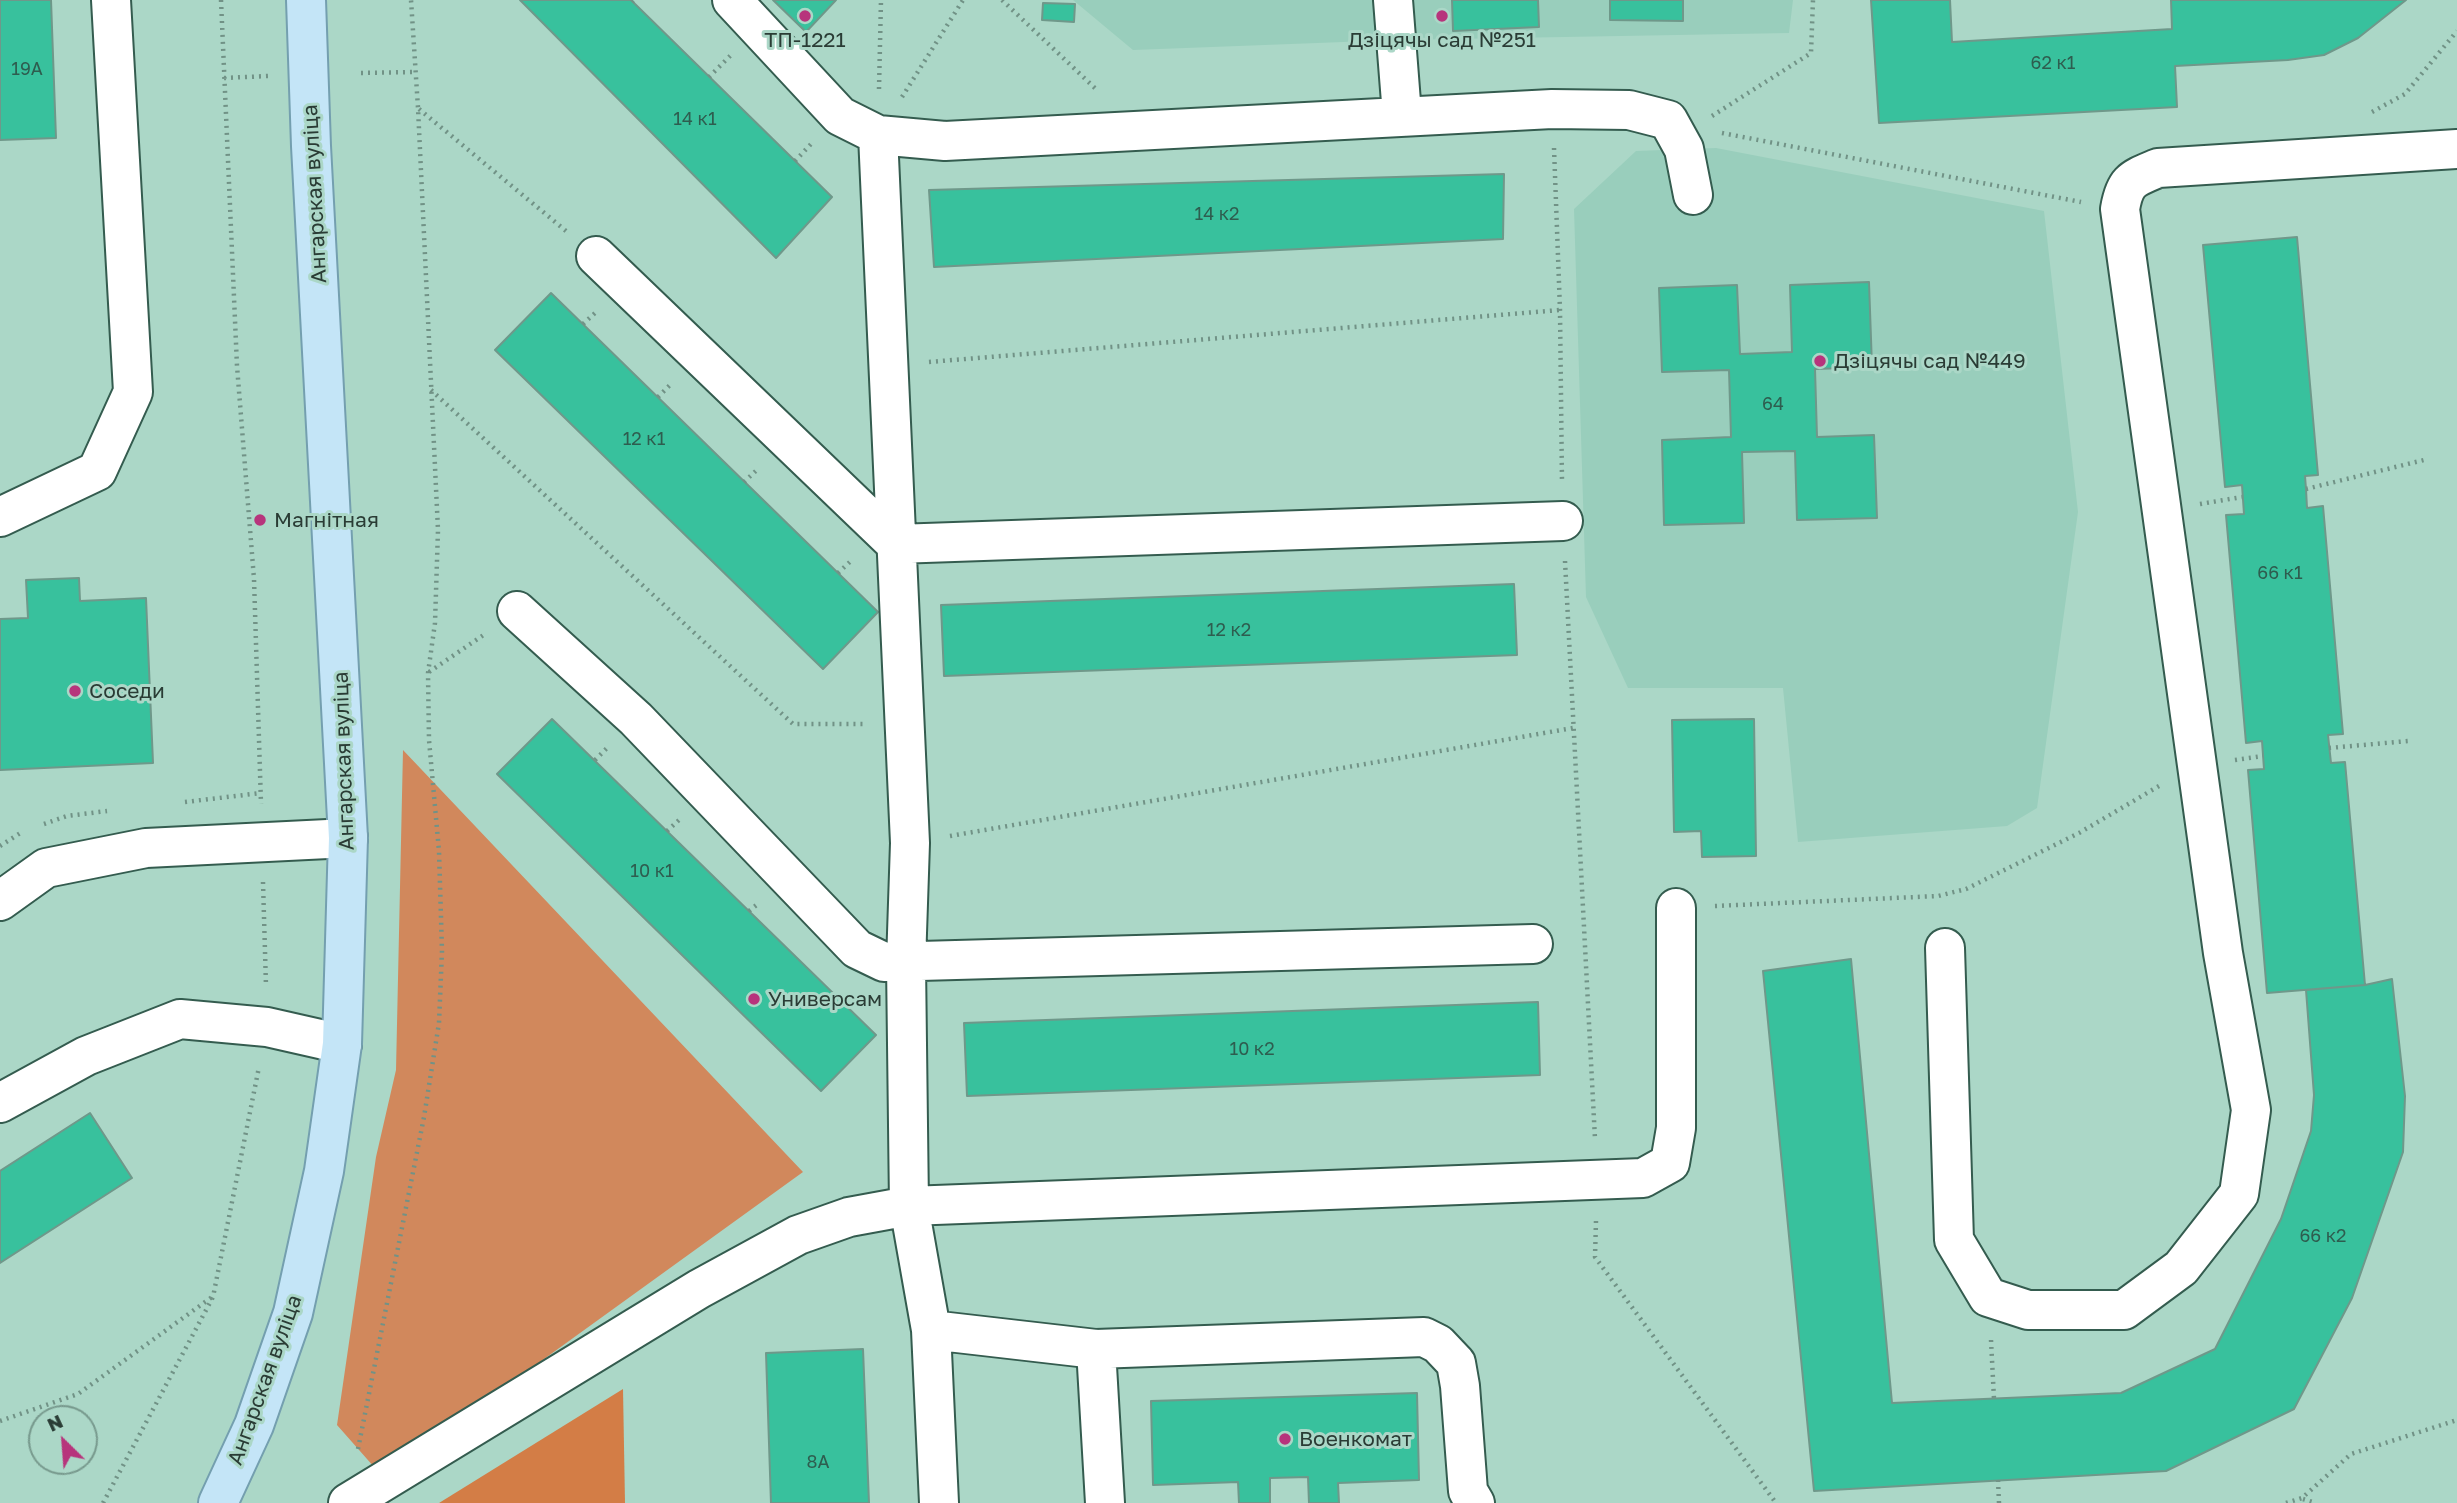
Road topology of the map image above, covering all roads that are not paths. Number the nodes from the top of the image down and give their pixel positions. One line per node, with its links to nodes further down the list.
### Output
1 (111, 0): 10 (lane)
2 (306, 0): 14 (main road, Ангарская вуліца)
3 (732, 0): 6 (lane)
4 (1393, 0): 5 (lane)
5 (1402, 116): 6 (lane); 8 (lane)
6 (878, 135): 12 (lane)
7 (2457, 149): 18 (lane)
8 (1693, 195)
9 (596, 256): 12 (lane)
10 (0, 517)
11 (1563, 521): 12 (lane)
12 (896, 544): 19 (lane)
13 (517, 611): 19 (lane)
14 (348, 838): 15 (lane); 20 (main road, Ангарская вуліца)
15 (0, 901)
16 (1676, 908): 22 (lane)
17 (1533, 944): 19 (lane)
18 (1945, 948)
19 (906, 963): 22 (lane)
20 (342, 1044): 21 (lane); 25 (main road, Ангарская вуліца)
21 (0, 1103)
22 (909, 1206): 23 (lane); 26 (lane)
23 (931, 1330): 24 (lane); 27 (lane)
24 (1096, 1349): 28 (lane); 29 (lane)
25 (218, 1503)
26 (348, 1503)
27 (939, 1503)
28 (1105, 1503)
29 (1475, 1503)

